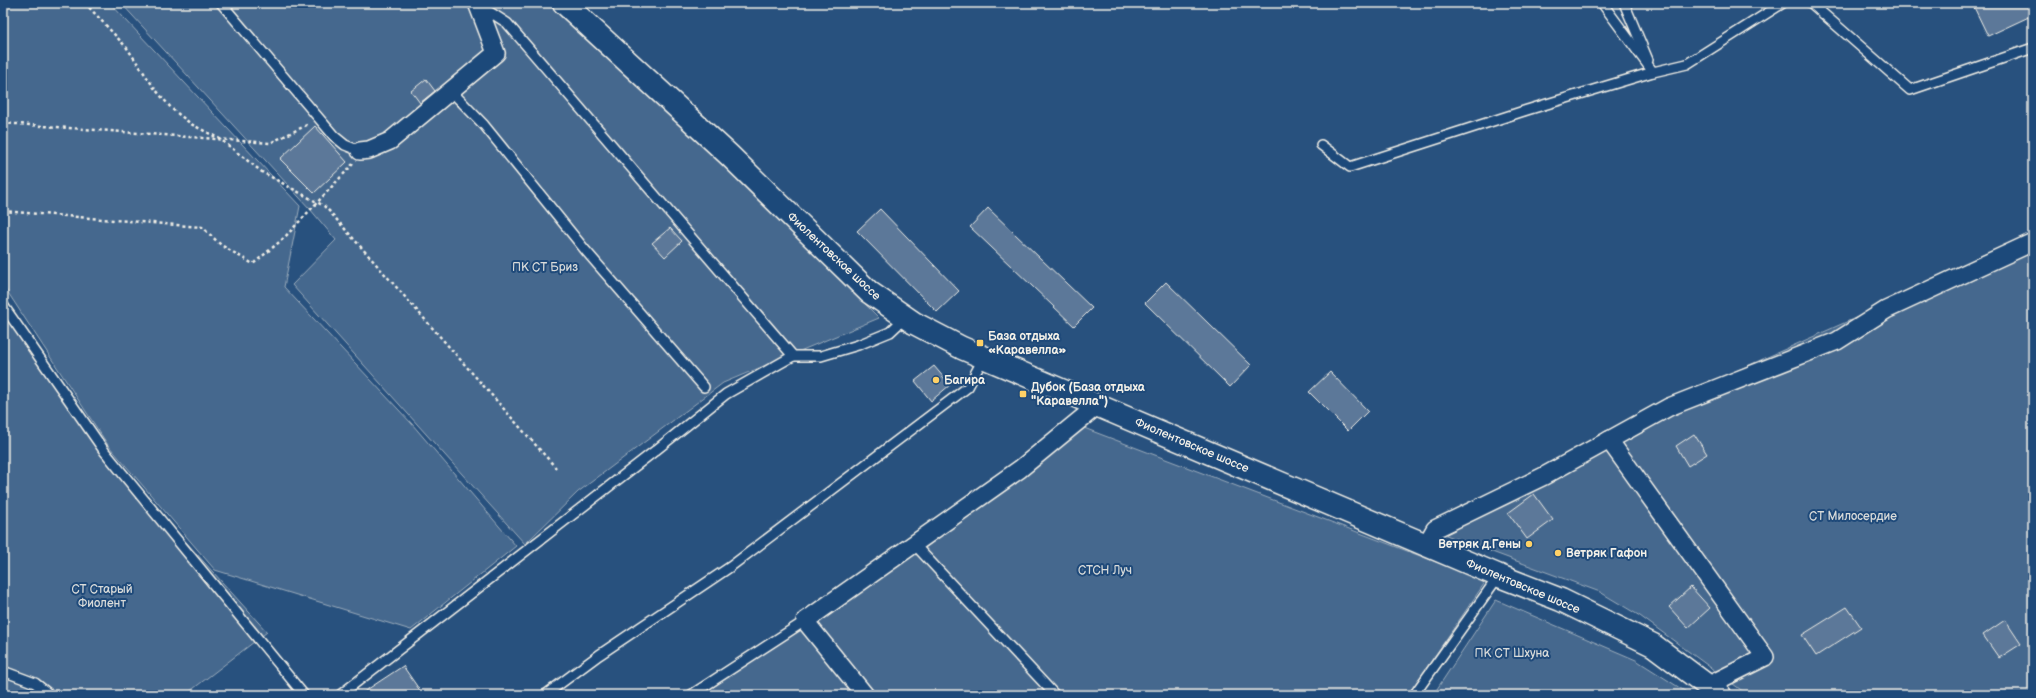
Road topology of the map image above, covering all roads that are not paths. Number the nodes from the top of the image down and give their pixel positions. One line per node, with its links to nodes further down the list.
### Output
1 (221, 3): 12 (lane)
2 (564, 3): 15 (main road, Фиолентовское шоссе)
3 (1602, 3): 9 (lane)
4 (1624, 3): 9 (lane)
5 (1783, 3): 9 (lane)
6 (1811, 3): 8 (lane)
7 (479, 4): 10 (street); 16 (lane)
8 (2033, 48)
9 (1653, 72): 11 (lane)
10 (451, 91): 12 (street); 18 (lane)
11 (1321, 145)
12 (360, 151)
13 (2033, 242): 20 (street)
14 (3, 305): 28 (lane)
15 (906, 317): 16 (lane); 17 (main road, Фиолентовское шоссе)
16 (793, 356): 29 (lane)
17 (984, 357): 19 (main road, Фиолентовское шоссе); 30 (lane)
18 (704, 387)
19 (1098, 405): 21 (street); 22 (main road, Фиолентовское шоссе)
20 (1609, 440): 22 (street); 26 (street)
21 (914, 544): 24 (street); 33 (lane)
22 (1426, 545): 23 (main road, Фиолентовское шоссе)
23 (1497, 575): 26 (main road, Фиолентовское шоссе); 34 (lane)
24 (804, 621): 31 (lane); 32 (street)
25 (3, 671): 27 (lane)
26 (1713, 690)
27 (50, 695)
28 (304, 695)
29 (340, 695)
30 (544, 695)
31 (691, 695)
32 (865, 695)
33 (1055, 695)
34 (1414, 695)

